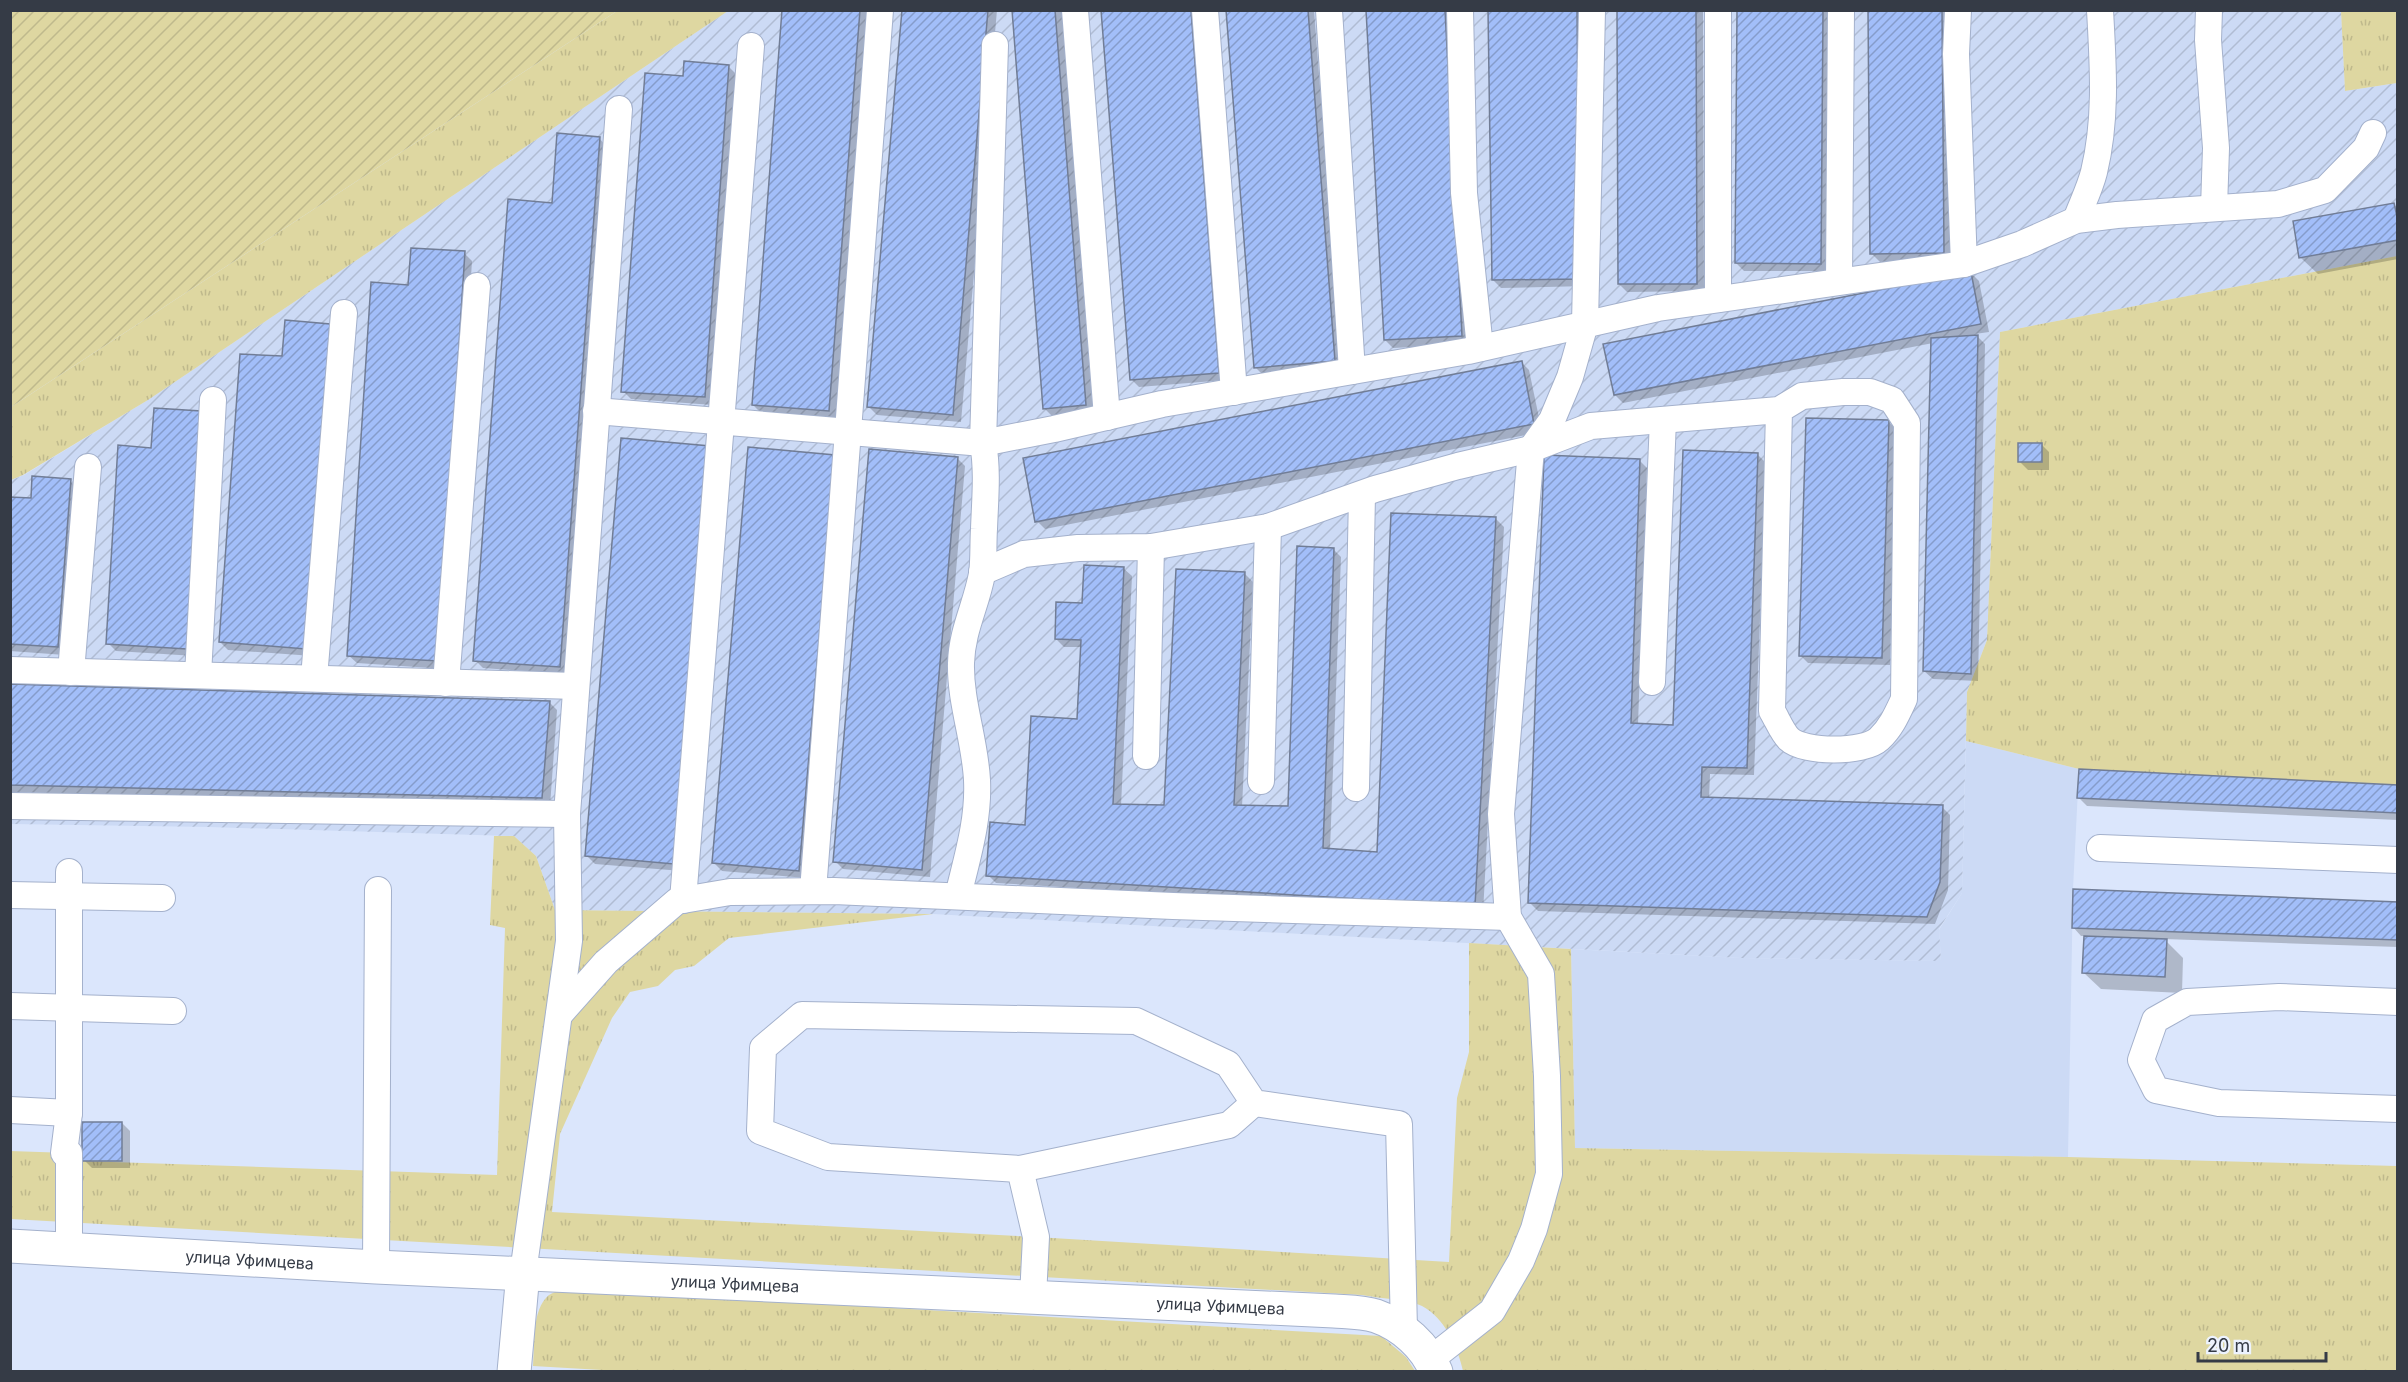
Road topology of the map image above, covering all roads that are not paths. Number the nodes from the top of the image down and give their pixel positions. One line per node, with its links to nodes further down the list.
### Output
1 (880, 10): 33 (lane)
2 (1074, 10): 30 (lane)
3 (1204, 10): 26 (lane)
4 (1329, 10): 25 (lane)
5 (1460, 10): 24 (lane)
6 (1592, 10): 23 (lane)
7 (1718, 10): 21 (lane)
8 (1840, 10): 19 (lane)
9 (1958, 10): 18 (lane)
10 (2100, 10): 17 (lane)
11 (2209, 10): 16 (lane)
12 (995, 45): 34 (lane)
13 (751, 46): 32 (lane)
14 (619, 109): 29 (lane)
15 (2373, 134): 16 (lane)
16 (2214, 208): 17 (lane)
17 (2076, 220): 18 (lane)
18 (1964, 264): 19 (lane)
19 (1839, 281): 21 (lane)
20 (477, 286): 45 (lane)
21 (1718, 299): 23 (lane)
22 (344, 313): 44 (lane)
23 (1586, 324): 24 (lane); 35 (lane)
24 (1480, 348): 25 (lane)
25 (1352, 371): 26 (lane)
26 (1234, 392): 30 (lane)
27 (213, 400): 43 (lane)
28 (1779, 410): 28 (lane); 31 (lane)
29 (596, 411): 32 (lane); 47 (lane)
30 (1107, 417): 34 (lane)
31 (1663, 420): 35 (lane); 46 (lane)
32 (721, 422): 33 (lane); 61 (lane)
33 (849, 432): 34 (lane); 57 (lane)
34 (983, 442): 40 (lane)
35 (1531, 449): 37 (lane); 62 (lane)
36 (88, 466): 42 (lane)
37 (1362, 495): 38 (lane); 50 (lane)
38 (1268, 527): 39 (lane); 49 (lane)
39 (1151, 547): 40 (lane); 48 (lane)
40 (982, 572): 59 (lane)
41 (10, 670): 42 (lane)
42 (71, 672): 43 (lane)
43 (198, 675): 44 (lane)
44 (314, 678): 45 (lane)
45 (446, 682): 47 (lane)
46 (1652, 682)
47 (576, 686): 52 (lane)
48 (1146, 756)
49 (1261, 781)
50 (1356, 788)
51 (10, 806): 52 (lane)
52 (567, 814): 67 (lane)
53 (2100, 848): 54 (lane)
54 (2397, 860)
55 (69, 884): 58 (lane); 60 (lane); 65 (lane)
56 (378, 890): 75 (lane)
57 (813, 891): 59 (lane); 61 (lane)
58 (10, 895)
59 (958, 896): 62 (lane)
60 (162, 898)
61 (683, 900): 67 (lane)
62 (1508, 917): 79 (lane)
63 (2397, 1002): 69 (lane)
64 (10, 1006): 65 (lane)
65 (69, 1008): 66 (lane); 71 (lane)
66 (173, 1011)
67 (559, 1015): 76 (lane)
68 (1254, 1103): 72 (lane); 72 (lane); 78 (lane)
69 (2397, 1109)
70 (10, 1110): 71 (lane)
71 (69, 1113): 74 (lane)
72 (1020, 1169): 77 (lane)
73 (10, 1246): 74 (street, улица Уфимцева)
74 (69, 1249): 75 (street, улица Уфимцева)
75 (376, 1267): 76 (street, улица Уфимцева)
76 (524, 1273): 77 (street, улица Уфимцева); 80 (street)
77 (1033, 1297): 78 (street, улица Уфимцева)
78 (1404, 1329): 79 (street, улица Уфимцева)
79 (1434, 1365)
80 (514, 1371)

